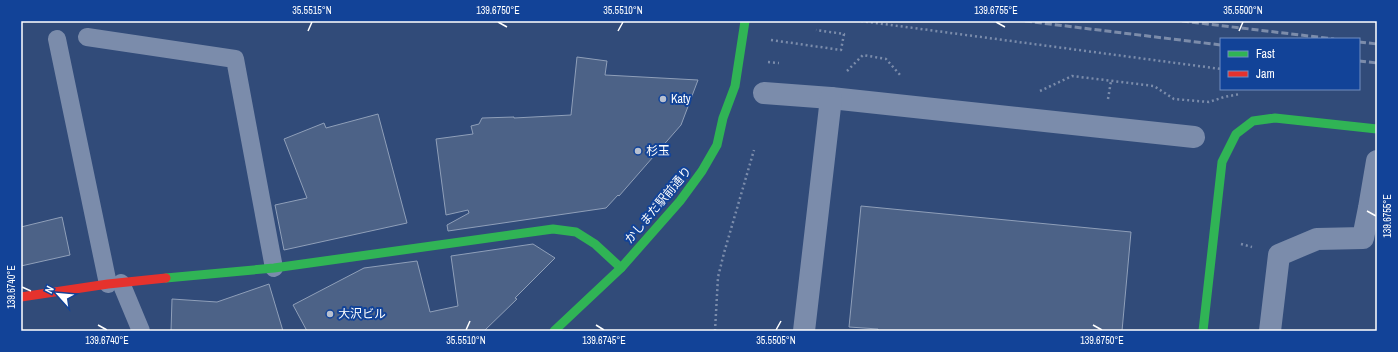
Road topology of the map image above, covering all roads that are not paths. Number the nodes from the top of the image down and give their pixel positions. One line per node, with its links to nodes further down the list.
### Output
1 (745, 21): 11 (street, かしまだ駅前通り)
2 (87, 37): 10 (lane)
3 (57, 39): 12 (lane)
4 (764, 93): 5 (street)
5 (831, 98): 7 (street); 16 (street)
6 (1377, 130): 17 (street)
7 (1194, 137)
8 (1377, 161): 9 (street)
9 (1373, 209): 18 (street)
10 (274, 268): 11 (street); 12 (street)
11 (621, 268): 15 (street, かしまだ駅前通り)
12 (114, 283): 13 (street); 14 (lane)
13 (21, 297)
14 (141, 331)
15 (554, 331)
16 (804, 331)
17 (1203, 331)
18 (1270, 331)

